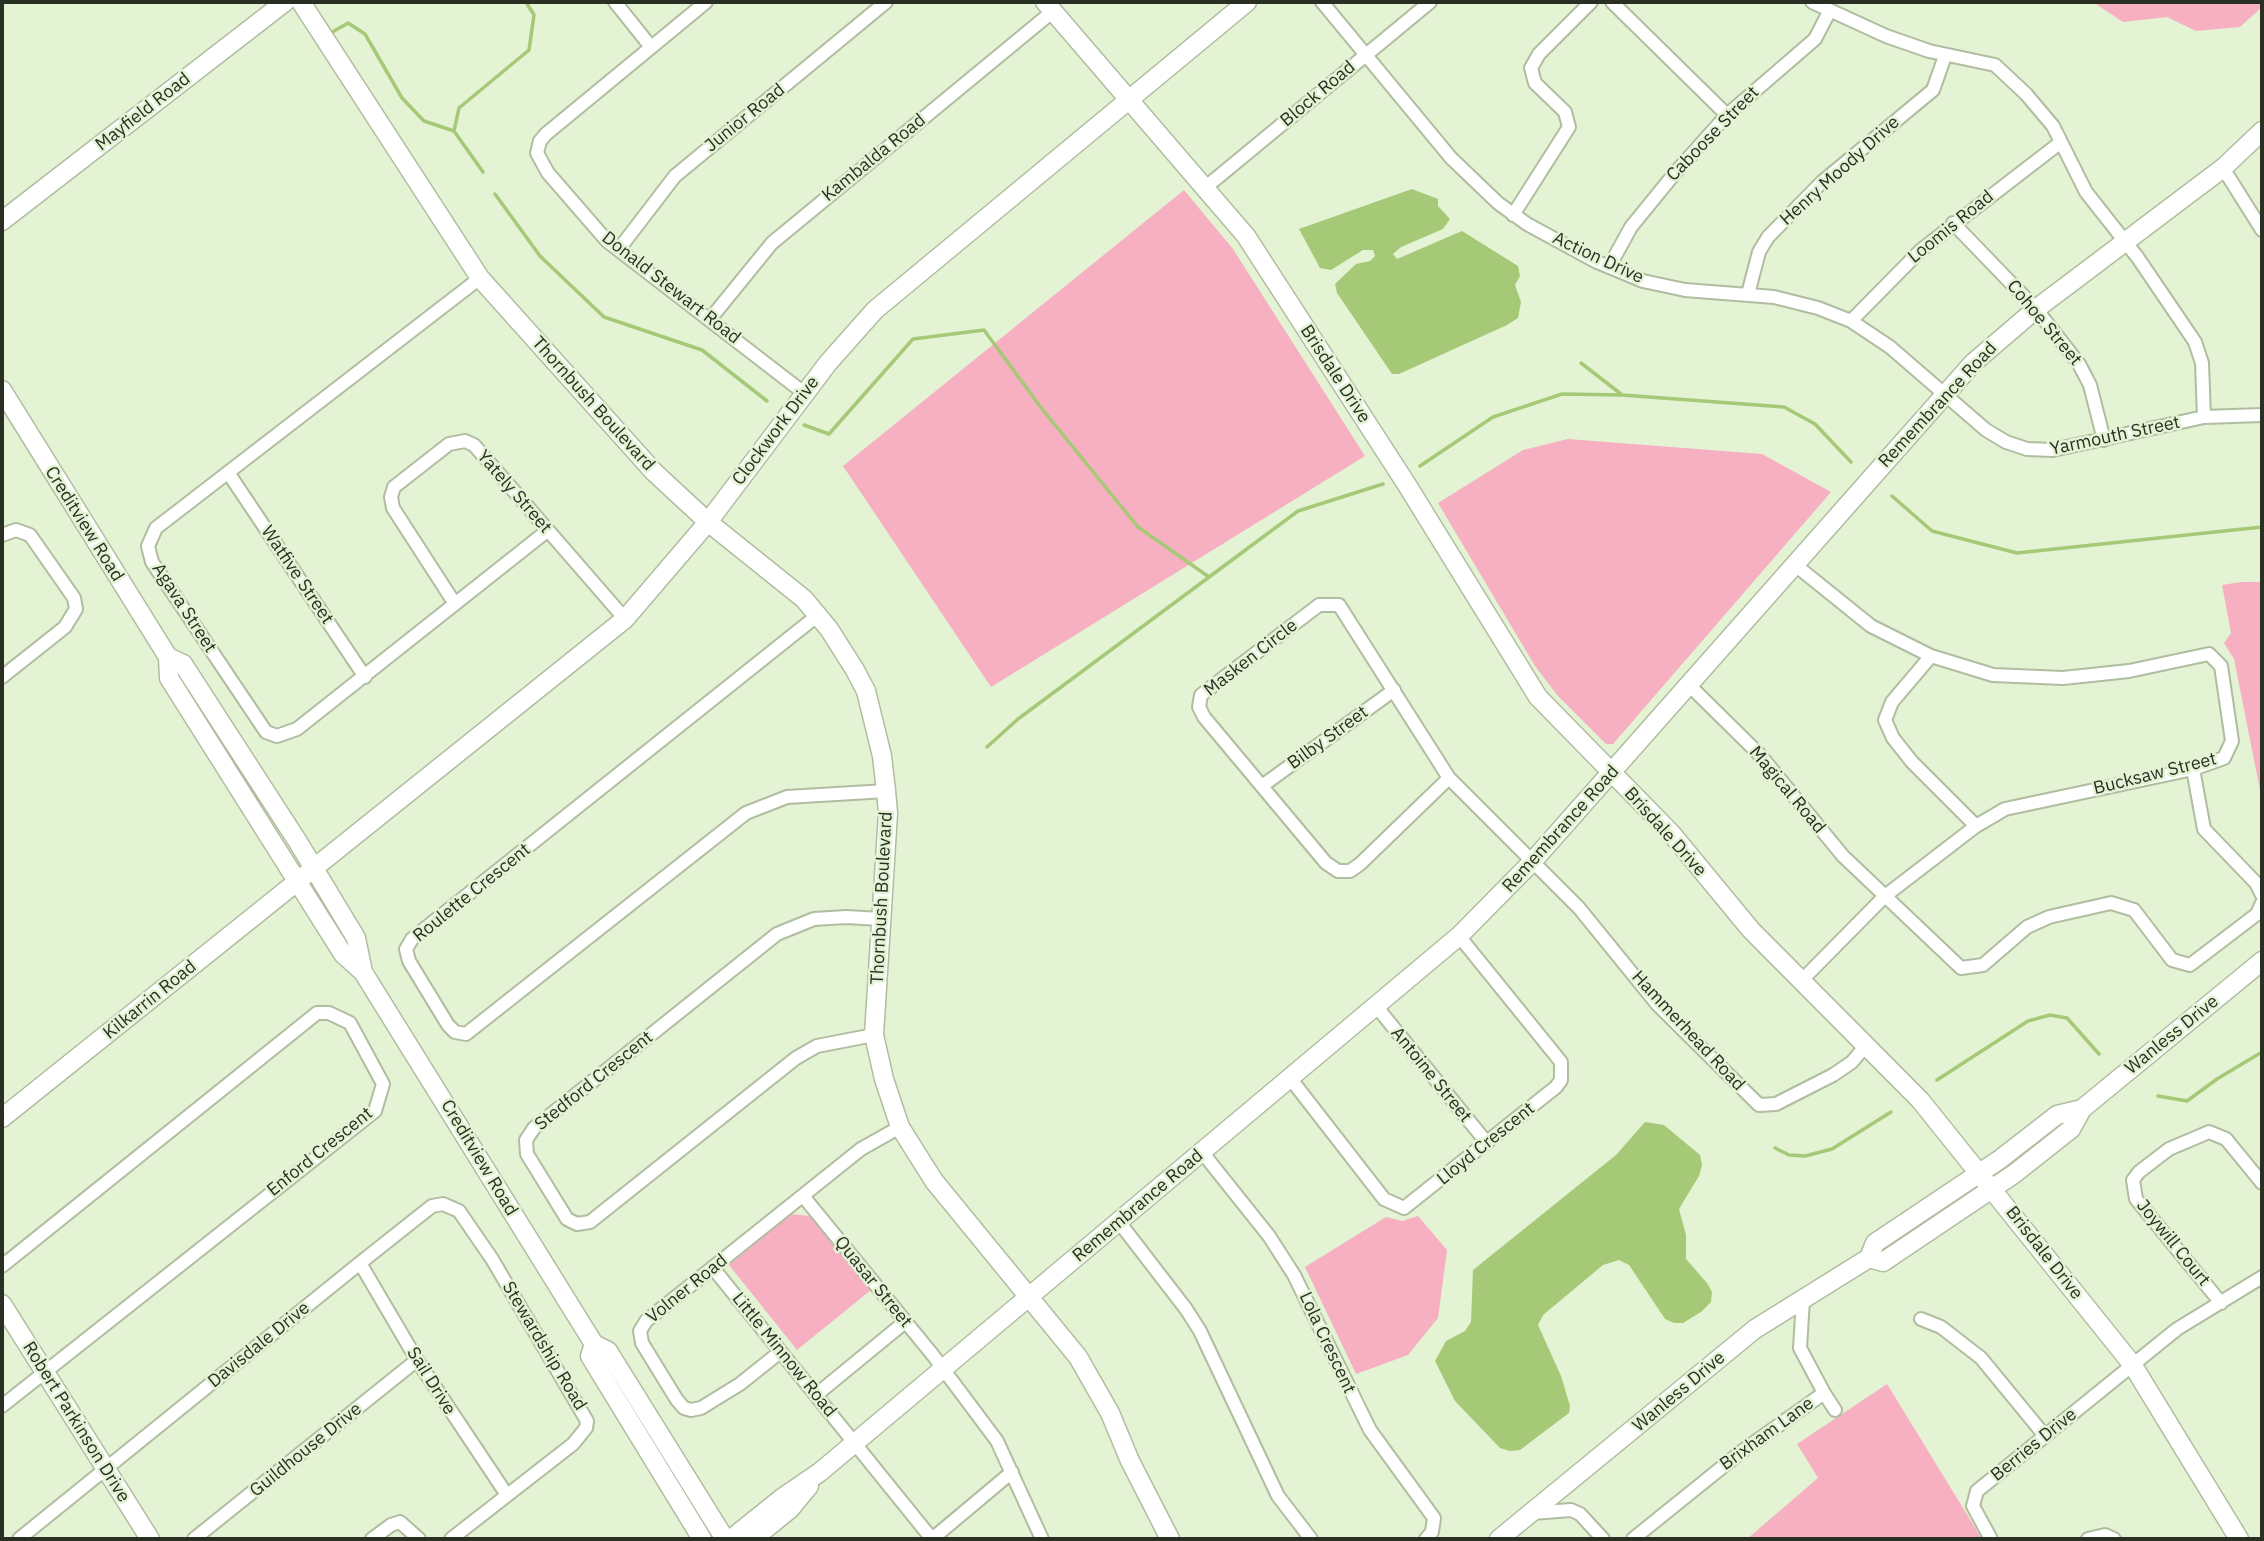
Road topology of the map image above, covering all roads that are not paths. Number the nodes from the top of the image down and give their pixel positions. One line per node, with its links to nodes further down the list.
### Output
1 (285, 2): 24 (street, Mayfield Road)
2 (301, 2): 30 (street, Thornbush Boulevard)
3 (615, 2): 14 (street)
4 (706, 2): 14 (street, Donald Stewart Road)
5 (886, 2): 28 (street, Junior Road)
6 (1247, 2): 17 (street, Clockwork Drive)
7 (1322, 2): 15 (street, Action Drive)
8 (1430, 2): 15 (street, Block Road)
9 (1591, 2): 23 (street)
10 (1612, 2): 18 (street)
11 (1812, 2): 13 (street)
12 (1049, 7): 17 (street, Brisdale Drive); 33 (street, Kambalda Road)
13 (1829, 12): 16 (street); 18 (street, Caboose Street)
14 (652, 47): 28 (street, Donald Stewart Road)
15 (1366, 55): 22 (street, Block Road); 23 (street, Action Drive)
16 (1945, 55): 20 (street); 31 (street, Henry Moody Drive)
17 (1129, 98): 22 (street, Brisdale Drive); 36 (street, Clockwork Drive)
18 (1727, 115): 29 (street, Caboose Street)
19 (2260, 135): 21 (street, Remembrance Road)
20 (2061, 142): 25 (street, Loomis Road); 27 (street)
21 (2223, 168): 26 (street); 27 (street, Remembrance Road)
22 (1206, 187): 56 (street, Brisdale Drive)
23 (1513, 215): 29 (street, Action Drive)
24 (2, 222)
25 (1953, 223): 32 (street, Cohoe Street); 34 (street, Loomis Road)
26 (2262, 230)
27 (2125, 242): 32 (street, Remembrance Road); 39 (street)
28 (619, 249): 33 (street, Donald Stewart Road)
29 (1609, 267): 31 (street, Action Drive)
30 (480, 278): 41 (street, Agava Street); 42 (street, Thornbush Boulevard)
31 (1748, 295): 34 (street, Action Drive)
32 (2036, 309): 37 (street, Remembrance Road); 40 (street, Cohoe Street)
33 (711, 318): 36 (street, Donald Stewart Road)
34 (1851, 321): 37 (street, Action Drive)
35 (2, 390): 50 (street, Creditview Road)
36 (804, 393): 42 (street, Clockwork Drive)
37 (1944, 394): 40 (street, Yarmouth Street); 45 (street, Remembrance Road)
38 (2262, 415): 39 (street, Yarmouth Street)
39 (2204, 417): 40 (street, Yarmouth Street)
40 (2104, 440)
41 (229, 474): 52 (street, Watfive Street); 52 (street, Agava Street)
42 (708, 522): 47 (street, Thornbush Boulevard); 48 (street, Clockwork Drive)
43 (547, 531): 46 (street, Agava Street); 46 (street, Yately Street); 48 (street, Yately Street)
44 (2, 535): 51 (street)
45 (1794, 564): 49 (street, Bucksaw Street); 53 (street, Remembrance Road)
46 (455, 604): 52 (street, Agava Street)
47 (818, 615): 59 (street, Thornbush Boulevard); 59 (street, Roulette Crescent)
48 (625, 619): 62 (street, Clockwork Drive)
49 (1931, 656): 55 (street, Bucksaw Street); 60 (street)
50 (168, 657): 62 (street, Creditview Road); 63 (street, Creditview Road)
51 (2, 677)
52 (365, 677)
53 (1688, 684): 56 (street, Remembrance Road); 65 (street, Magical Road)
54 (1394, 690): 57 (street, Masken Circle); 58 (street, Bilby Street); 58 (street, Masken Circle)
55 (2193, 769): 60 (street, Bucksaw Street); 64 (street)
56 (1611, 773): 61 (street, Remembrance Road); 71 (street, Brisdale Drive)
57 (1449, 778): 58 (street, Masken Circle); 61 (street, Masken Circle)
58 (1262, 786)
59 (886, 791): 67 (street, Thornbush Boulevard)
60 (1976, 826): 65 (street, Bucksaw Street)
61 (1532, 862): 68 (street, Remembrance Road); 74 (street, Hammerhead Road)
62 (314, 869): 63 (street, Kilkarrin Road); 70 (street, Creditview Road)
63 (298, 881): 70 (street, Creditview Road); 77 (street, Kilkarrin Road)
64 (2262, 895)
65 (1885, 896): 66 (street, Magical Road); 71 (street, Bucksaw Street)
66 (2262, 903)
67 (881, 919): 73 (street, Thornbush Boulevard); 73 (street, Stedford Crescent)
68 (1459, 936): 72 (street, Remembrance Road); 79 (street, Lloyd Crescent)
69 (2262, 961): 76 (street, Wanless Drive)
70 (363, 972): 98 (street, Creditview Road)
71 (1801, 981): 74 (street, Brisdale Drive)
72 (1376, 1006): 75 (street, Remembrance Road); 79 (street, Antoine Street)
73 (874, 1035): 78 (street, Thornbush Boulevard)
74 (1867, 1044): 81 (street, Brisdale Drive)
75 (1290, 1078): 79 (street, Lloyd Crescent); 80 (street, Remembrance Road)
76 (2082, 1109): 81 (street, Wanless Drive); 83 (street, Wanless Drive)
77 (2, 1118)
78 (900, 1128): 84 (street, Volner Road); 92 (street, Thornbush Boulevard)
79 (1487, 1143)
80 (1202, 1152): 85 (street, Remembrance Road); 129 (street, Lola Crescent)
81 (1980, 1173): 83 (street, Brisdale Drive); 86 (street, Wanless Drive)
82 (2262, 1184): 94 (street, Joywill Court)
83 (1993, 1189): 86 (street, Wanless Drive); 101 (street, Brisdale Drive)
84 (803, 1196): 90 (street, Volner Road); 97 (street, Quasar Street)
85 (1119, 1222): 92 (street, Remembrance Road); 128 (street)
86 (1869, 1258): 93 (street, Wanless Drive)
87 (492, 1259): 88 (street, Davisdale Drive); 113 (street, Stewardship Road)
88 (360, 1263): 100 (street, Sail Drive); 110 (street, Davisdale Drive)
89 (2, 1266): 103 (street, Enford Crescent)
90 (713, 1268): 99 (street, Little Minnow Road); 99 (street, Volner Road)
91 (2262, 1277): 94 (street, Berries Drive)
92 (1028, 1298): 102 (street, Remembrance Road); 127 (street, Thornbush Boulevard)
93 (1803, 1299): 104 (street, Brixham Lane); 114 (street, Wanless Drive)
94 (2221, 1303): 101 (street, Berries Drive)
95 (2, 1304): 103 (street, Robert Parkinson Drive)
96 (1922, 1318): 108 (street)
97 (905, 1321): 102 (street, Quasar Street); 105 (street)
98 (594, 1344): 121 (street, Creditview Road); 122 (street, Creditview Road)
99 (780, 1352): 105 (street, Little Minnow Road)
100 (417, 1360): 113 (street, Sail Drive); 117 (street, Guildhouse Drive)
101 (2132, 1364): 108 (street, Berries Drive); 136 (street, Brisdale Drive)
102 (943, 1369): 109 (street, Remembrance Road); 112 (street, Quasar Street)
103 (44, 1372): 106 (street); 110 (street, Robert Parkinson Drive)
104 (1824, 1393): 107 (street); 132 (street, Brixham Lane)
105 (816, 1395): 109 (street, Little Minnow Road)
106 (2, 1406)
107 (1835, 1410)
108 (2045, 1436): 133 (street, Berries Drive)
109 (855, 1443): 111 (street, Remembrance Road); 125 (street, Little Minnow Road)
110 (106, 1470): 115 (street, Davisdale Drive); 116 (street, Robert Parkinson Drive)
111 (820, 1472): 123 (street, Remembrance Road); 124 (street, Remembrance Road)
112 (1012, 1472): 125 (street); 126 (street, Quasar Street)
113 (506, 1495): 120 (street, Stewardship Road)
114 (1532, 1513): 130 (street, Wanless Drive); 131 (street)
115 (19, 1539)
116 (150, 1539)
117 (194, 1539)
118 (372, 1539): 119 (street)
119 (419, 1539)
120 (451, 1539)
121 (702, 1539)
122 (725, 1539)
123 (730, 1539)
124 (753, 1539)
125 (932, 1539)
126 (1042, 1539)
127 (1170, 1539)
128 (1311, 1539)
129 (1426, 1539)
130 (1499, 1539)
131 (1602, 1539)
132 (1633, 1539)
133 (1991, 1539)
134 (2088, 1539): 135 (street)
135 (2114, 1539)
136 (2239, 1539)

